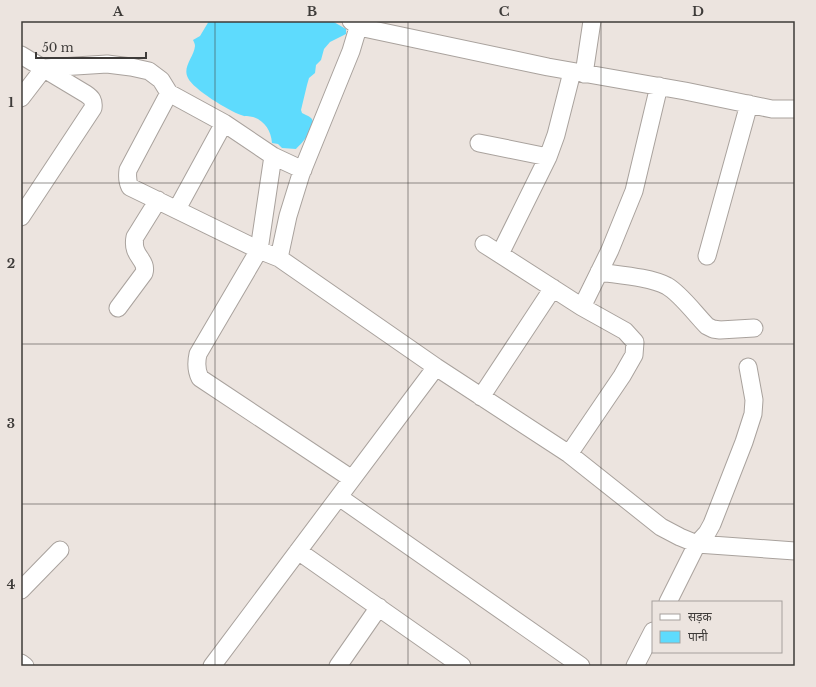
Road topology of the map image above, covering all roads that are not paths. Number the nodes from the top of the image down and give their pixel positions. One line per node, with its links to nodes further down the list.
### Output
1 (592, 21): 5 (street)
2 (357, 23): 5 (street); 15 (street)
3 (21, 55): 4 (street)
4 (44, 68): 7 (street); 8 (street); 18 (street)
5 (578, 73): 6 (street); 14 (street)
6 (659, 86): 9 (street); 24 (street)
7 (169, 93): 11 (street); 16 (street)
8 (21, 98)
9 (749, 104): 10 (street); 22 (street)
10 (795, 109)
11 (224, 123): 13 (street); 17 (street)
12 (478, 143): 14 (street)
13 (273, 156): 15 (street); 20 (street)
14 (548, 157): 21 (street)
15 (303, 170): 23 (street)
16 (158, 200): 17 (street); 27 (street)
17 (177, 209): 20 (street)
18 (21, 217)
19 (484, 244): 21 (street)
20 (259, 250): 23 (street); 33 (street)
21 (500, 254): 25 (street)
22 (707, 256)
23 (279, 258): 29 (street)
24 (600, 272): 26 (street); 28 (street)
25 (553, 288): 26 (street); 31 (street)
26 (582, 307): 32 (street)
27 (118, 308)
28 (754, 328)
29 (436, 367): 31 (street); 33 (street)
30 (748, 367): 35 (street)
31 (481, 397): 32 (street)
32 (569, 454): 35 (street)
33 (352, 479): 34 (street)
34 (338, 497): 37 (street); 48 (street)
35 (697, 544): 38 (street); 40 (street)
36 (60, 550): 39 (street)
37 (298, 551): 41 (street); 46 (street)
38 (795, 551)
39 (21, 590)
40 (668, 601)
41 (379, 608): 44 (street); 47 (street)
42 (652, 632): 49 (street)
43 (21, 663): 45 (street)
44 (460, 665)
45 (25, 666)
46 (212, 666)
47 (338, 666)
48 (581, 666)
49 (635, 666)

